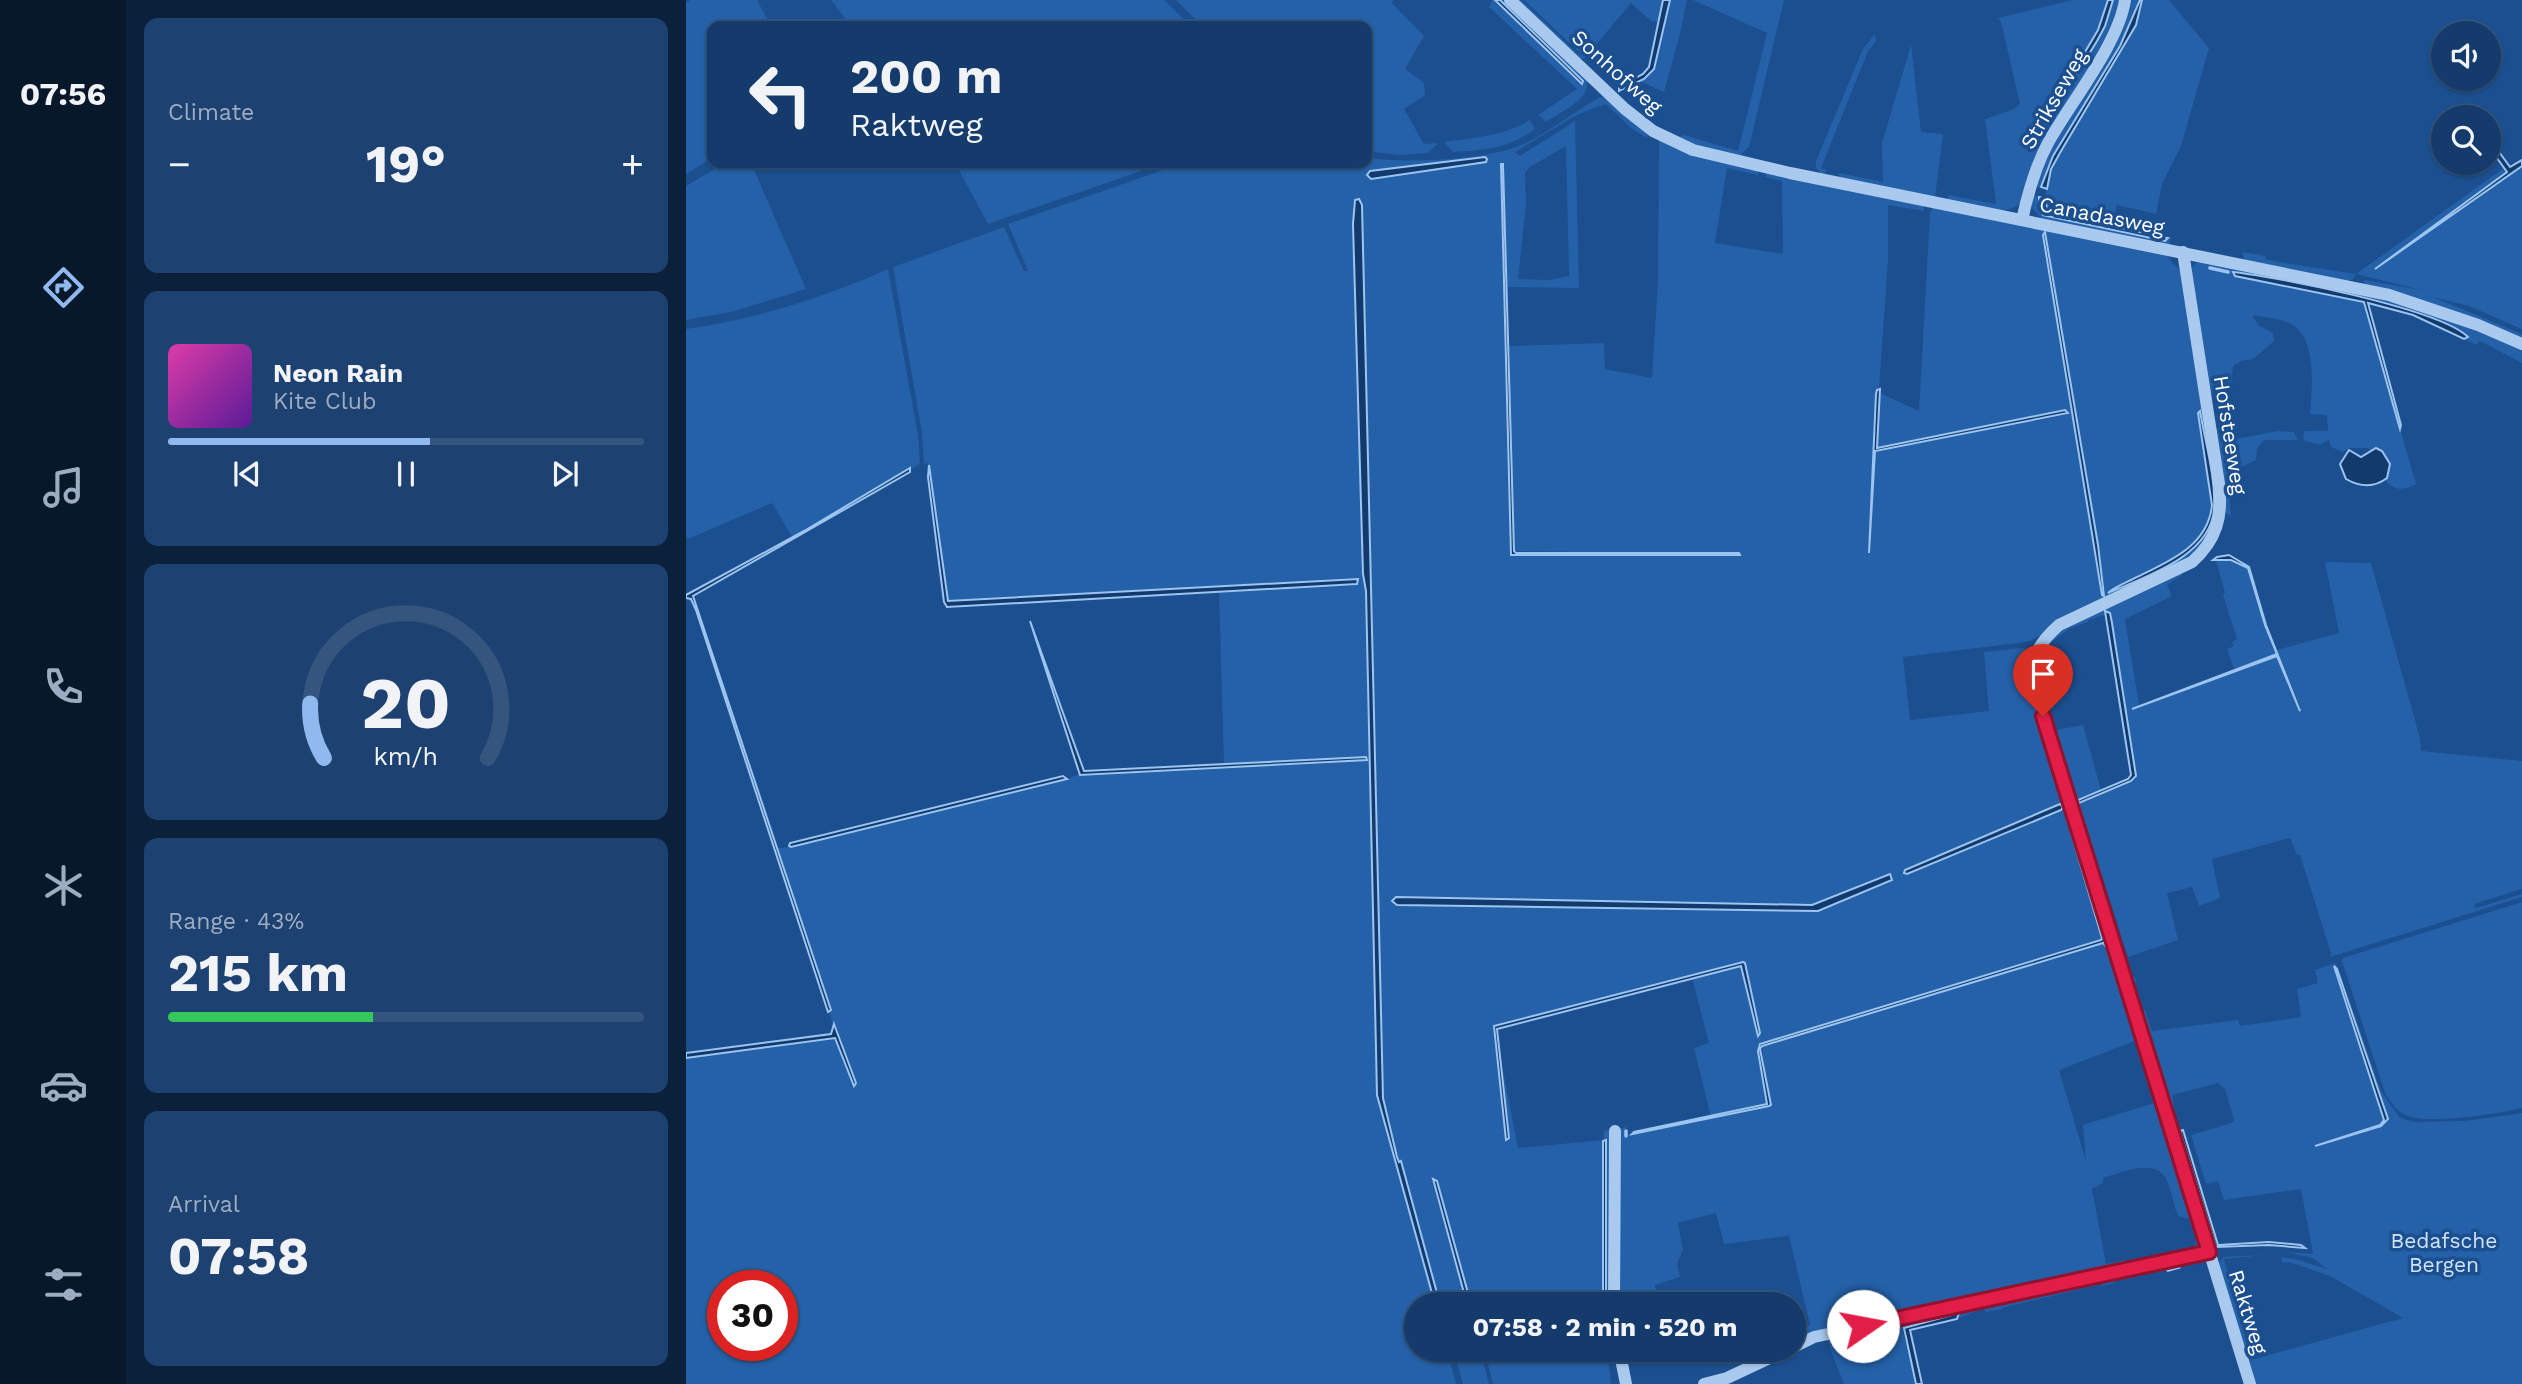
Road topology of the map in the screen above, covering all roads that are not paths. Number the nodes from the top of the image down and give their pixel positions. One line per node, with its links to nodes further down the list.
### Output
1 (1510, 0): 3 (street, Sonhofweg)
2 (2125, 0): 4 (street, Strikseweg)
3 (1670, 140): 4 (street, Canadasweg)
4 (2022, 220): 5 (street, Canadasweg)
5 (2183, 252): 6 (street, Canadasweg); 7 (street, Hofsteeweg)
6 (2522, 344)
7 (2038, 648): 9 (street, Raktweg)
8 (1615, 1130): 10 (street)
9 (2209, 1252): 11 (street); 16 (street, Raktweg)
10 (1614, 1292)
11 (1806, 1341)
12 (1622, 1362): 14 (street)
13 (1761, 1362): 15 (street)
14 (1626, 1384)
15 (1704, 1384)
16 (2250, 1384)

